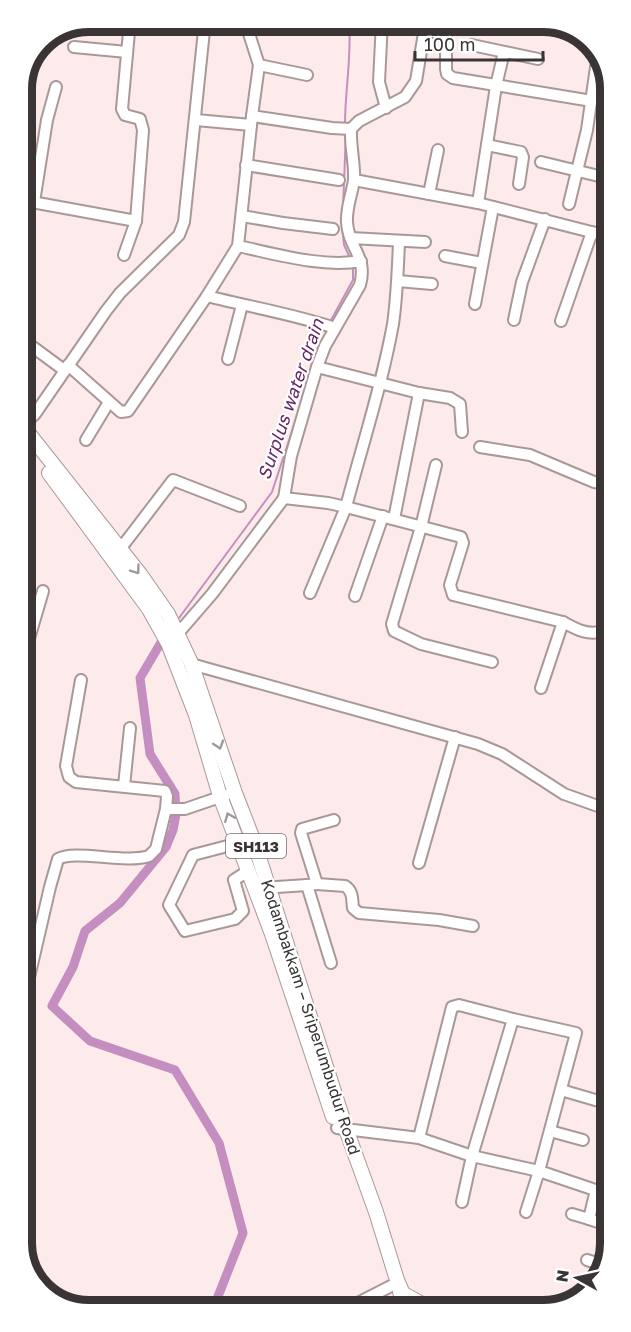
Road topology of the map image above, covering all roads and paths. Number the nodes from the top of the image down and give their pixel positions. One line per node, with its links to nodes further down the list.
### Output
1 (129, 32): 9 (street)
2 (204, 32): 19 (street)
3 (248, 32): 12 (street)
4 (381, 32): 18 (street)
5 (424, 32): 18 (street)
6 (437, 32): 15 (street)
7 (472, 45): 10 (street)
8 (74, 47): 9 (street)
9 (127, 52): 38 (street)
10 (504, 52): 11 (street); 15 (street)
11 (538, 59)
12 (259, 65): 14 (street); 20 (street)
13 (596, 69): 17 (street)
14 (307, 75)
15 (496, 86): 17 (street); 22 (street)
16 (56, 87): 32 (street)
17 (592, 101): 26 (street)
18 (386, 108): 21 (street)
19 (196, 120): 20 (street); 61 (street)
20 (252, 121): 21 (street); 25 (street)
21 (347, 129): 29 (street)
22 (487, 145): 30 (street); 33 (street)
23 (438, 150): 31 (street)
24 (541, 162): 26 (street)
25 (246, 165): 28 (street); 36 (street)
26 (578, 170): 27 (street); 34 (street)
27 (600, 176)
28 (339, 180)
29 (354, 180): 31 (street); 42 (street)
30 (519, 184)
31 (429, 194): 33 (street)
32 (34, 202): 38 (street)
33 (478, 203): 35 (street)
34 (569, 204)
35 (493, 207): 37 (street); 49 (street)
36 (242, 216): 39 (street); 45 (street)
37 (545, 219): 40 (street); 55 (street)
38 (136, 221): 46 (street)
39 (333, 229)
40 (592, 232): 41 (street); 56 (street)
41 (600, 234)
42 (351, 238): 43 (street); 48 (street)
43 (399, 241): 44 (street); 50 (street)
44 (425, 243)
45 (238, 246): 48 (street); 52 (street)
46 (124, 255)
47 (445, 256): 49 (street)
48 (355, 262): 57 (street)
49 (482, 263): 53 (street)
50 (398, 281): 51 (street); 62 (street)
51 (432, 284)
52 (207, 296): 54 (street); 64 (street)
53 (475, 304)
54 (242, 305): 57 (street); 59 (street)
55 (514, 320)
56 (561, 321)
57 (330, 326): 60 (street)
58 (32, 346): 61 (street)
59 (228, 358)
60 (317, 367): 62 (street); 73 (street)
61 (66, 368): 64 (street); 65 (street)
62 (380, 382): 63 (street); 75 (street)
63 (418, 393): 66 (street); 77 (street)
64 (109, 402): 68 (street)
65 (32, 417)
66 (462, 432)
67 (32, 437): 79 (main road, Kodambakkam – Sriperumbudur Road / SH113)
68 (86, 440)
69 (480, 447): 72 (street)
70 (32, 450): 86 (main road, Kodambakkam – Sriperumbudur Road / SH113)
71 (436, 465): 78 (street)
72 (600, 483)
73 (284, 498): 75 (street); 86 (street)
74 (240, 506): 79 (street)
75 (346, 507): 76 (street); 81 (street)
76 (383, 516): 77 (street); 82 (street)
77 (394, 519): 78 (street)
78 (421, 526): 83 (street); 87 (street)
79 (121, 548): 86 (main road, Kodambakkam – Sriperumbudur Road / SH113, one-way to 86)
80 (43, 591): 84 (street)
81 (310, 593)
82 (355, 596)
83 (563, 622): 85 (street); 90 (street)
84 (32, 628)
85 (600, 633)
86 (173, 639): 88 (main road, Kodambakkam – Sriperumbudur Road / SH113); 95 (main road, Kodambakkam – Sriperumbudur Road / SH113)
87 (492, 662)
88 (191, 664): 92 (street); 94 (main road, Kodambakkam – Sriperumbudur Road / SH113, one-way to 94)
89 (81, 680): 93 (street)
90 (541, 688)
91 (130, 728): 93 (street)
92 (455, 737): 96 (street); 100 (street)
93 (124, 786): 97 (street)
94 (235, 793): 95 (street); 103 (main road, Kodambakkam – Sriperumbudur Road / SH113)
95 (220, 796): 97 (street); 99 (main road, Kodambakkam – Sriperumbudur Road / SH113, one-way to 95)
96 (600, 807)
97 (168, 809): 106 (street)
98 (334, 820): 102 (street)
99 (239, 843): 101 (main road, Kodambakkam – Sriperumbudur Road / SH113); 101 (street)
100 (419, 863)
101 (248, 871): 103 (main road, Kodambakkam – Sriperumbudur Road / SH113)
102 (312, 885): 103 (street); 104 (street); 105 (street)
103 (261, 888): 110 (main road, Kodambakkam – Sriperumbudur Road / SH113)
104 (472, 926)
105 (331, 963)
106 (32, 965)
107 (513, 1019): 108 (street); 112 (street); 114 (street)
108 (561, 1090): 109 (street); 111 (street)
109 (600, 1101)
110 (341, 1128): 112 (street); 125 (main road, Kodambakkam – Sriperumbudur Road / SH113); 126 (main road, Kodambakkam – Sriperumbudur Road / SH113)
111 (549, 1131): 113 (street); 115 (street)
112 (419, 1138): 114 (street)
113 (583, 1140)
114 (472, 1156): 115 (street); 118 (street)
115 (539, 1171): 116 (street); 119 (street)
116 (596, 1190): 117 (street); 121 (street)
117 (600, 1191)
118 (462, 1202)
119 (525, 1212)
120 (572, 1214): 121 (street)
121 (589, 1219): 122 (street)
122 (600, 1223)
123 (587, 1260): 124 (street)
124 (596, 1263)
125 (391, 1286): 126 (main road); 127 (street); 128 (main road, Kodambakkam – Sriperumbudur Road / SH113)
126 (404, 1294): 129 (main road, Kodambakkam – Sriperumbudur Road / SH113); 130 (main road)
127 (364, 1300)
128 (396, 1300)
129 (406, 1300)
130 (415, 1300)

